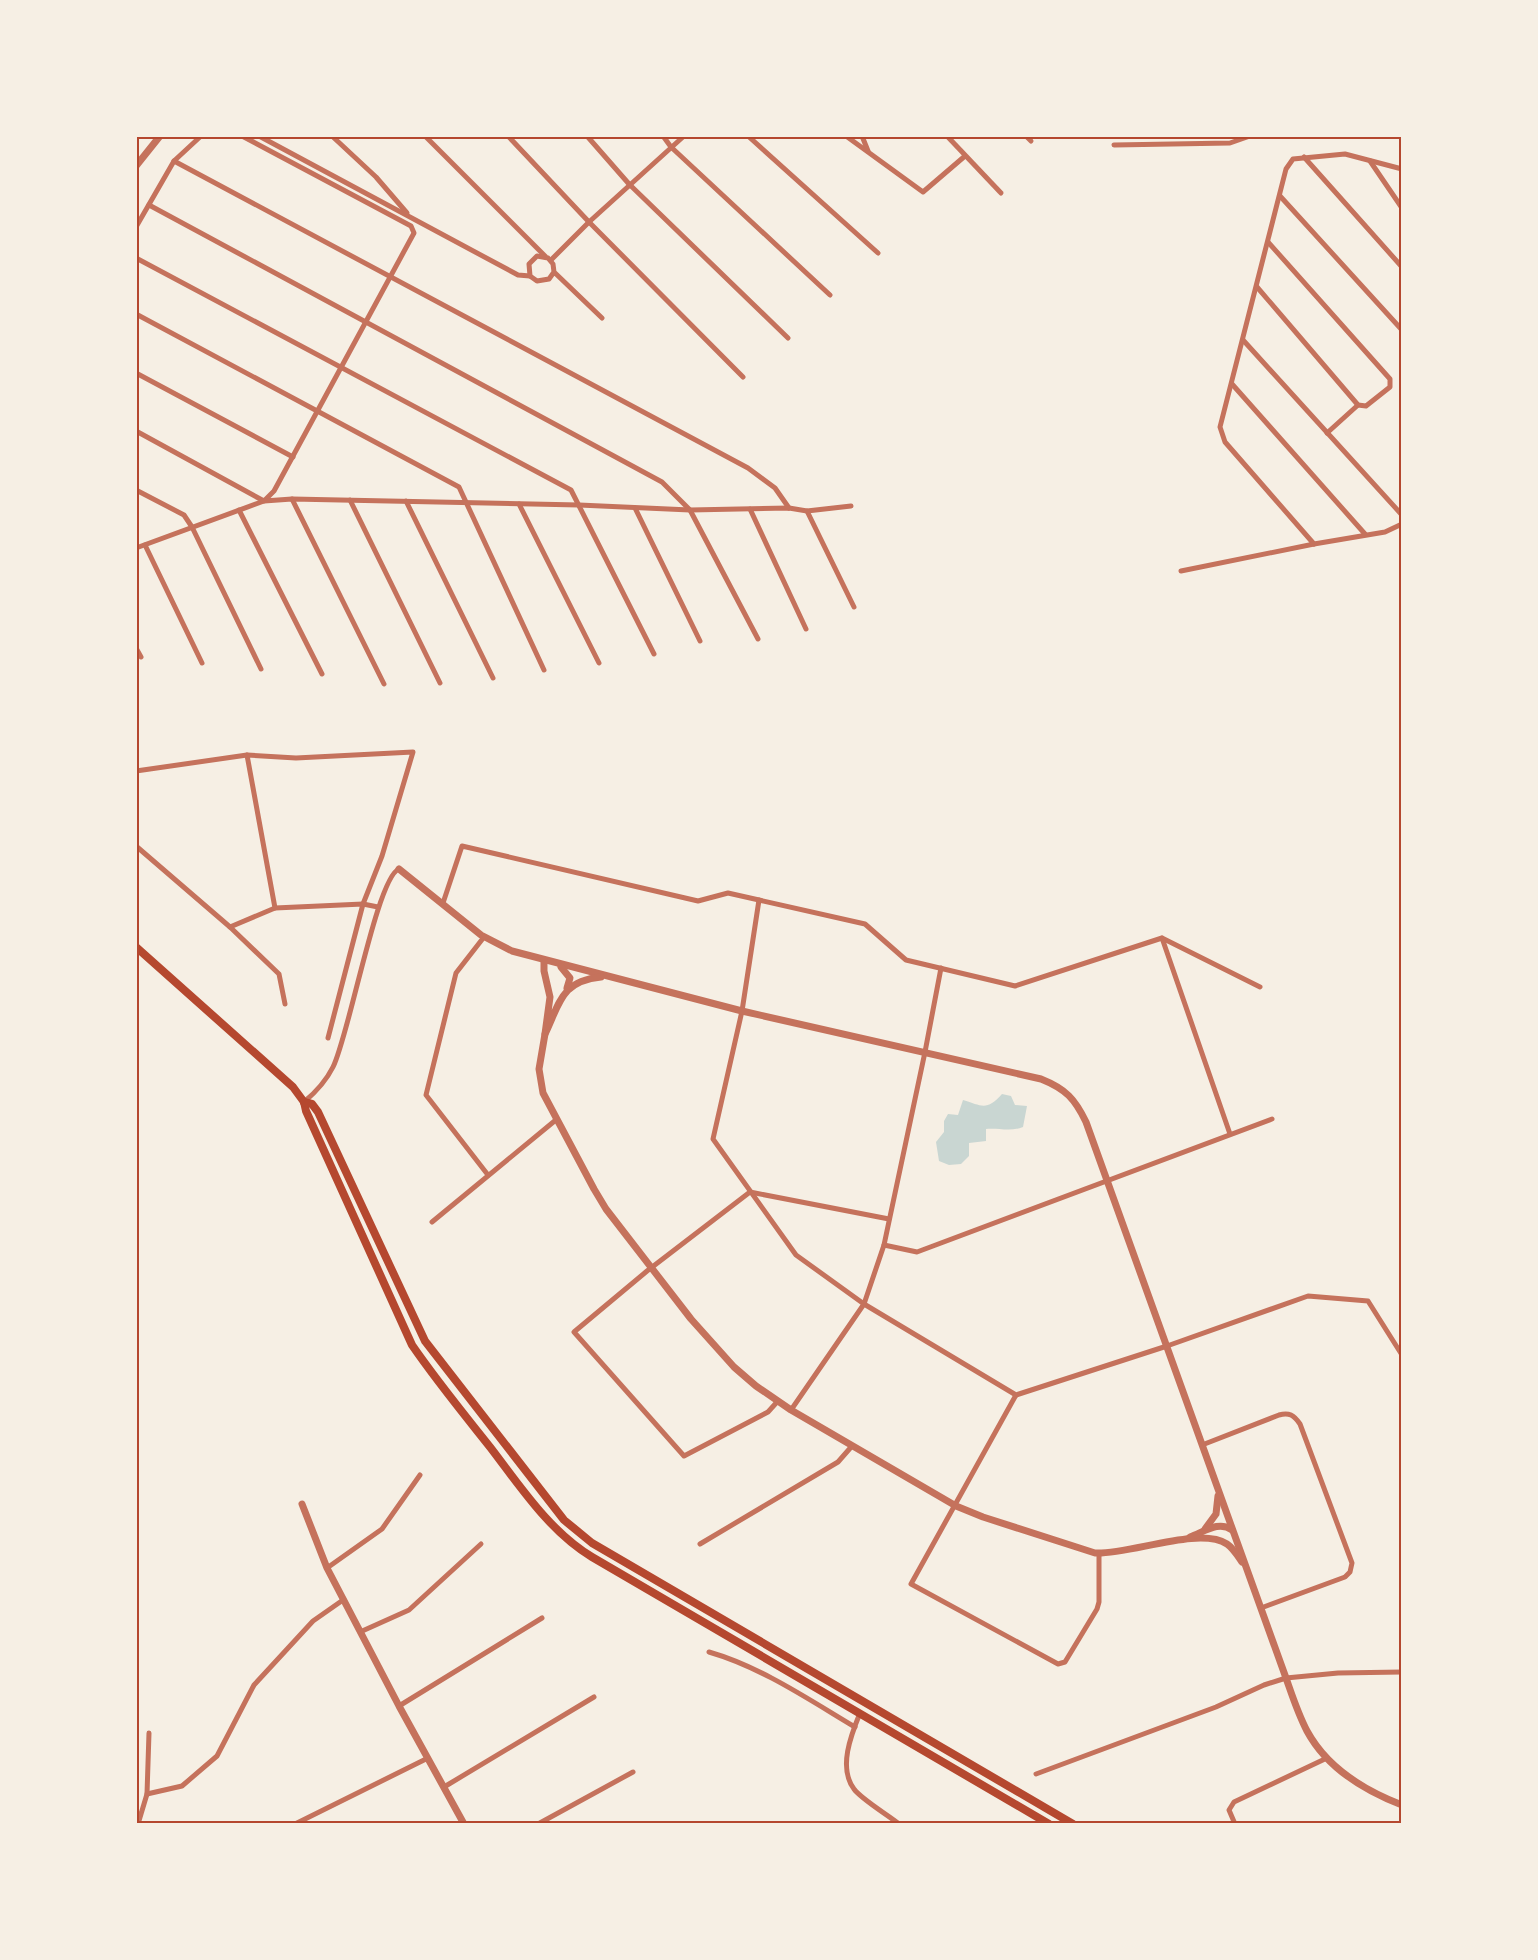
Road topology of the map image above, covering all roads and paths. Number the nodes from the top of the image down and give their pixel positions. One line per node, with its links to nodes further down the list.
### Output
1 (160, 136): 23 (street)
2 (201, 136): 21 (street)
3 (242, 136): 41 (street)
4 (260, 136): 30 (street)
5 (332, 136): 30 (street)
6 (425, 136): 35 (street)
7 (508, 136): 31 (street)
8 (587, 136): 25 (street)
9 (663, 136): 17 (street)
10 (684, 136): 17 (street)
11 (748, 136): 34 (street)
12 (846, 136): 18 (street)
13 (862, 136): 18 (street)
14 (947, 136): 19 (street)
15 (1250, 136): 16 (street)
16 (1114, 145)
17 (671, 147): 25 (street); 43 (street)
18 (868, 153): 19 (street)
19 (965, 156): 26 (street)
20 (1304, 157): 22 (street); 27 (street); 38 (street)
21 (174, 161): 28 (street); 41 (street)
22 (1370, 161): 24 (street); 29 (street)
23 (136, 166)
24 (1401, 169)
25 (629, 184): 31 (street); 48 (street)
26 (1001, 193)
27 (1280, 196): 33 (street); 47 (street)
28 (149, 205): 32 (street); 46 (street)
29 (1401, 208)
30 (410, 217): 40 (street)
31 (588, 222): 37 (street); 52 (street)
32 (136, 227)
33 (1268, 242): 42 (street); 54 (street)
34 (878, 253)
35 (545, 256): 37 (street); 40 (street)
36 (136, 258): 50 (street)
37 (552, 260): 39 (street)
38 (1401, 267)
39 (554, 272): 40 (street); 45 (street)
40 (530, 276)
41 (390, 277): 46 (street); 69 (street)
42 (1257, 287): 49 (street); 54 (street)
43 (831, 295)
44 (136, 314): 55 (street)
45 (602, 318)
46 (365, 322): 50 (street); 72 (street)
47 (1401, 330)
48 (788, 338)
49 (1243, 340): 53 (street); 57 (street)
50 (341, 367): 55 (street); 66 (street)
51 (136, 373): 58 (street)
52 (744, 378)
53 (1232, 384): 77 (street); 79 (street)
54 (1358, 405): 57 (street)
55 (317, 412): 58 (street); 64 (street)
56 (136, 431): 62 (street)
57 (1328, 433): 74 (street)
58 (292, 457): 62 (street)
59 (136, 490): 76 (street)
60 (292, 499): 61 (street); 62 (street); 96 (street)
61 (350, 500): 63 (street); 95 (street)
62 (264, 501): 71 (street)
63 (406, 501): 64 (street); 94 (street)
64 (466, 502): 65 (street); 92 (street)
65 (519, 504): 66 (street); 90 (street)
66 (579, 505): 68 (street); 87 (street)
67 (851, 506): 73 (street)
68 (635, 508): 72 (street); 85 (street)
69 (789, 508): 70 (street); 73 (street)
70 (750, 509): 72 (street); 83 (street)
71 (239, 510): 76 (street); 93 (street)
72 (690, 510): 84 (street)
73 (807, 511): 82 (street)
74 (1401, 515)
75 (1401, 524): 77 (street)
76 (192, 527): 78 (street); 91 (street)
77 (1365, 534): 79 (street)
78 (146, 544): 80 (street); 89 (street)
79 (1314, 544): 81 (street)
80 (136, 548)
81 (1181, 571)
82 (854, 607)
83 (806, 629)
84 (758, 639)
85 (700, 641)
86 (136, 648): 88 (street)
87 (654, 654)
88 (141, 657)
89 (202, 663)
90 (599, 663)
91 (261, 669)
92 (544, 670)
93 (322, 674)
94 (493, 678)
95 (440, 683)
96 (384, 684)
97 (247, 755): 98 (street); 103 (street); 105 (street)
98 (136, 771)
99 (136, 846): 106 (street)
100 (399, 869): 102 (street); 104 (street)
101 (759, 900): 102 (street); 112 (street); 117 (street)
102 (443, 903): 107 (street)
103 (363, 904): 104 (street); 105 (street); 119 (street)
104 (378, 907): 121 (street)
105 (275, 908): 106 (street)
106 (230, 927): 116 (street)
107 (484, 937): 110 (street); 125 (street)
108 (1162, 938): 112 (street); 114 (street); 124 (street)
109 (136, 947): 121 (main road)
110 (544, 960): 111 (street); 118 (street)
111 (558, 964): 113 (street); 115 (street)
112 (941, 968): 120 (street)
113 (605, 976): 115 (street); 117 (street)
114 (1260, 987)
115 (564, 993): 118 (street)
116 (285, 1004)
117 (742, 1011): 120 (street); 127 (street)
118 (545, 1034): 122 (street)
119 (328, 1038)
120 (925, 1052): 126 (street); 128 (street)
121 (304, 1102): 150 (main road); 153 (main road)
122 (557, 1119): 125 (street); 131 (street)
123 (1272, 1119): 124 (street)
124 (1230, 1134): 126 (street)
125 (488, 1175): 129 (street)
126 (1107, 1180): 130 (street); 133 (street)
127 (750, 1192): 128 (street); 131 (street); 132 (street)
128 (889, 1219): 130 (street)
129 (432, 1222)
130 (884, 1245): 132 (street)
131 (651, 1268): 136 (street); 136 (street)
132 (864, 1304): 135 (street); 137 (street)
133 (1167, 1346): 134 (street); 135 (street); 138 (street)
134 (1401, 1355)
135 (1016, 1395): 143 (street)
136 (777, 1402): 137 (street)
137 (791, 1410): 139 (street)
138 (1202, 1445): 141 (street); 155 (street)
139 (852, 1446): 143 (street); 148 (street)
140 (420, 1475): 152 (street)
141 (1217, 1488): 144 (street); 145 (street)
142 (302, 1504): 152 (street)
143 (956, 1506): 149 (street); 149 (street)
144 (1201, 1532): 145 (street); 146 (street)
145 (1234, 1533): 151 (street)
146 (1179, 1541): 149 (street); 151 (street)
147 (481, 1544): 157 (street)
148 (700, 1544)
149 (1099, 1554)
150 (617, 1557): 153 (main road); 179 (main road)
151 (1246, 1566): 155 (street)
152 (327, 1568): 154 (street)
153 (611, 1569): 163 (main road)
154 (343, 1600): 157 (street); 171 (street)
155 (1261, 1608): 160 (street)
156 (542, 1618): 162 (street)
157 (360, 1632): 162 (street)
158 (709, 1652): 164 (street)
159 (1401, 1672): 160 (street)
160 (1286, 1678): 167 (street); 169 (street)
161 (594, 1697): 170 (street)
162 (399, 1706): 166 (street)
163 (860, 1713): 164 (street); 178 (main road)
164 (855, 1727): 177 (street)
165 (149, 1732): 171 (street)
166 (428, 1758): 170 (street); 174 (street)
167 (1327, 1758): 172 (street); 180 (street)
168 (633, 1772): 176 (street)
169 (1036, 1774)
170 (444, 1787): 175 (street)
171 (147, 1794): 173 (street)
172 (1401, 1805)
173 (138, 1824)
174 (295, 1824)
175 (464, 1824)
176 (538, 1824)
177 (899, 1824)
178 (1049, 1824)
179 (1073, 1824)
180 (1234, 1824)

